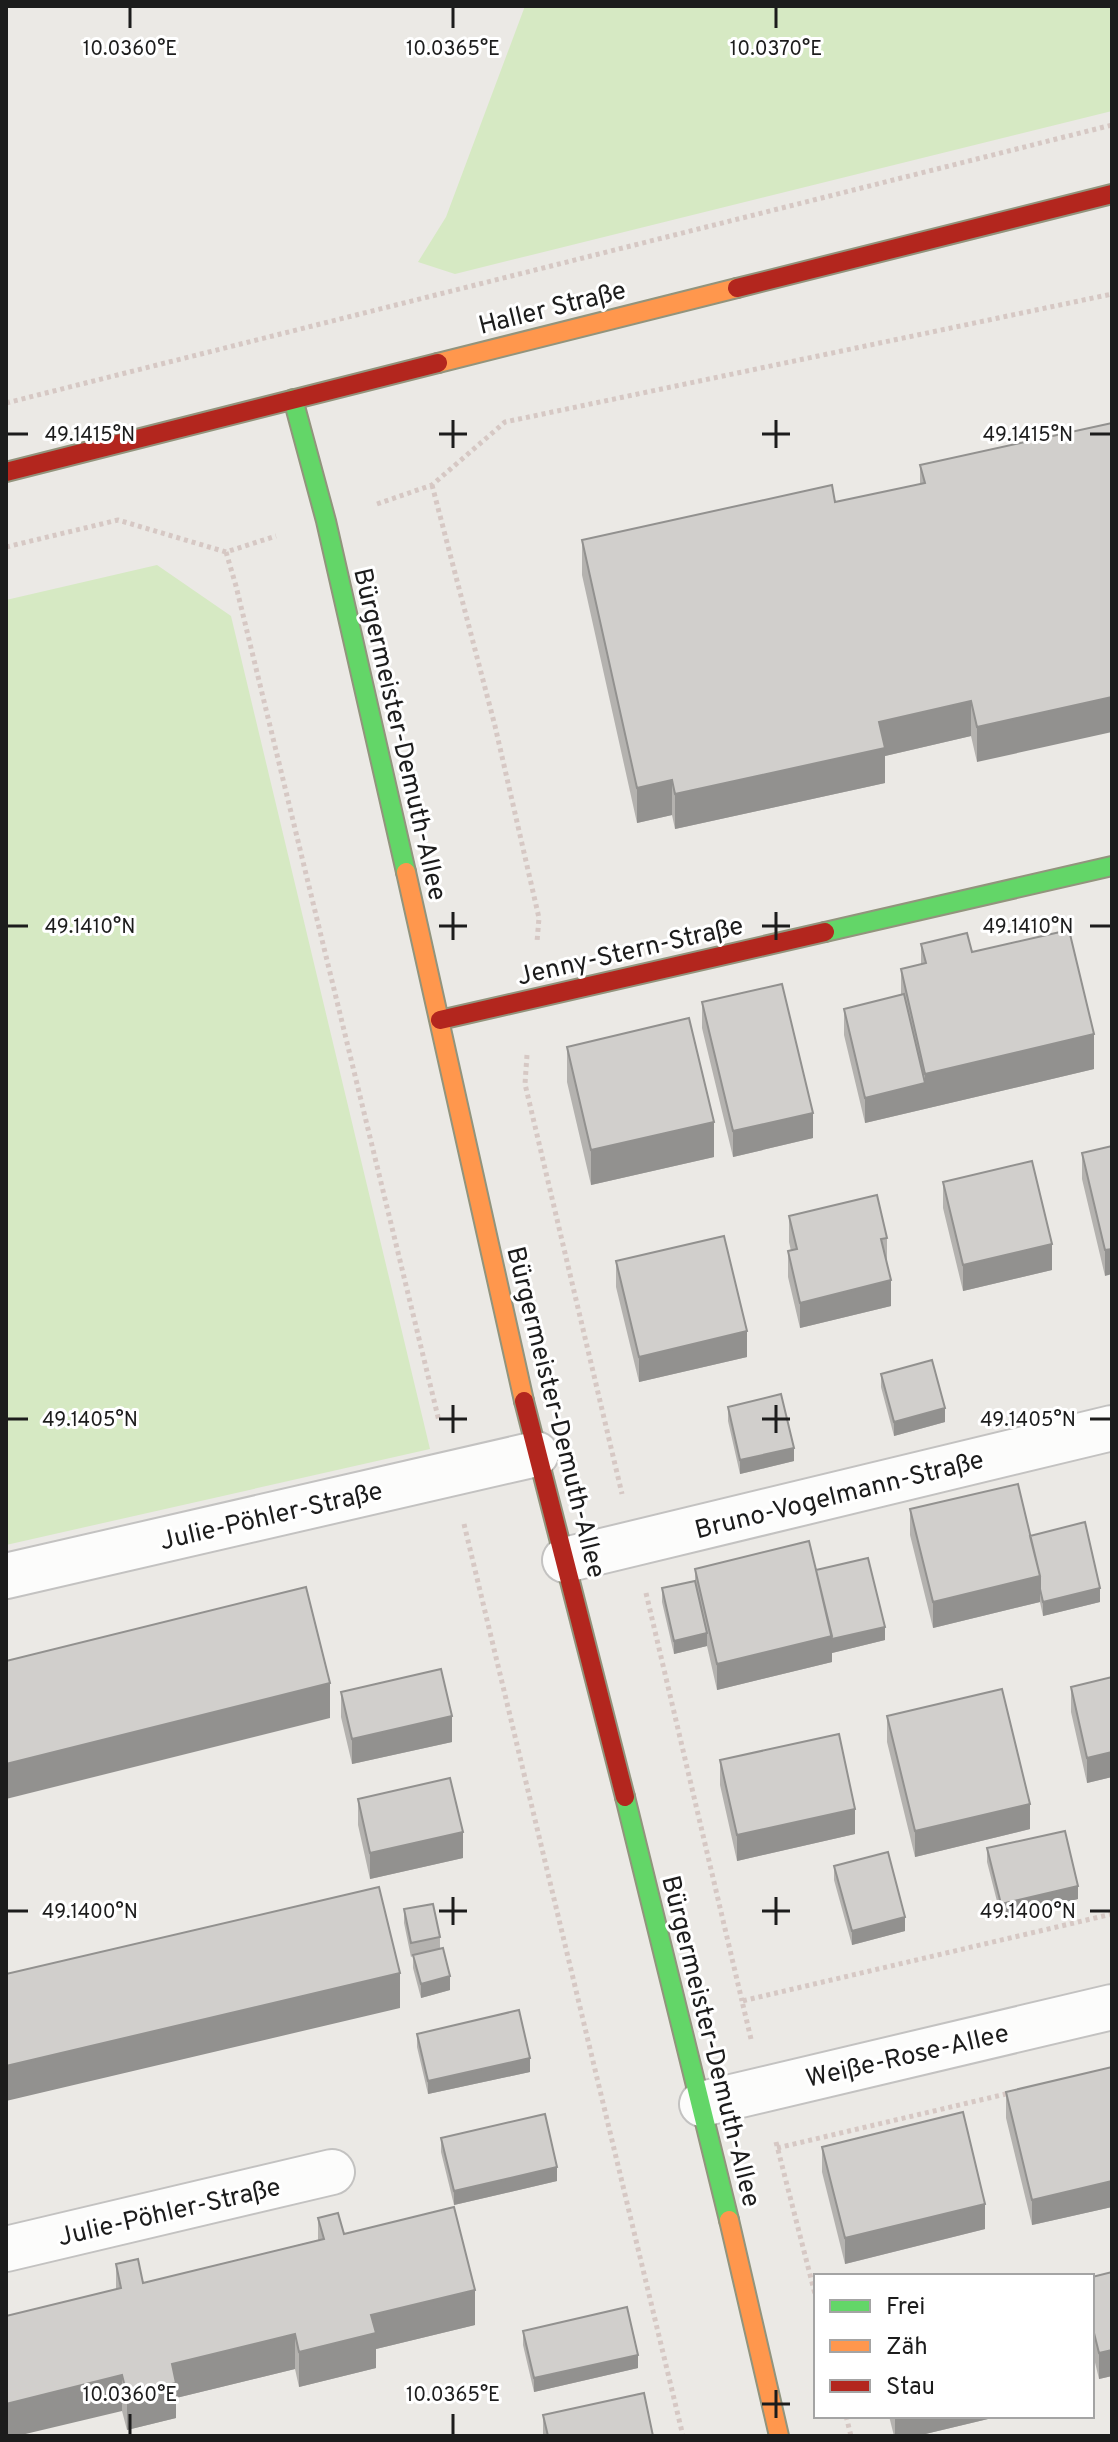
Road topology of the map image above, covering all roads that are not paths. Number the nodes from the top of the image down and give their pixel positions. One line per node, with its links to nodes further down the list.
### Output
1 (1112, 194): 2 (street, Haller Straße)
2 (293, 399): 3 (street, Haller Straße); 5 (street, Bürgermeister-Demuth-Allee)
3 (6, 472)
4 (1112, 866): 5 (street, Jenny-Stern-Straße)
5 (440, 1020): 7 (street, Bürgermeister-Demuth-Allee)
6 (1112, 1428): 8 (street, Bruno-Vogelmann-Straße)
7 (536, 1454): 8 (street, Bürgermeister-Demuth-Allee); 9 (street, Julie-Pöhler-Straße)
8 (565, 1560): 11 (street, Bürgermeister-Demuth-Allee)
9 (6, 1576)
10 (1112, 2007): 11 (street, Weiße-Rose-Allee)
11 (702, 2104): 14 (street, Bürgermeister-Demuth-Allee)
12 (332, 2172): 13 (street, Julie-Pöhler-Straße)
13 (6, 2249)
14 (779, 2436)

